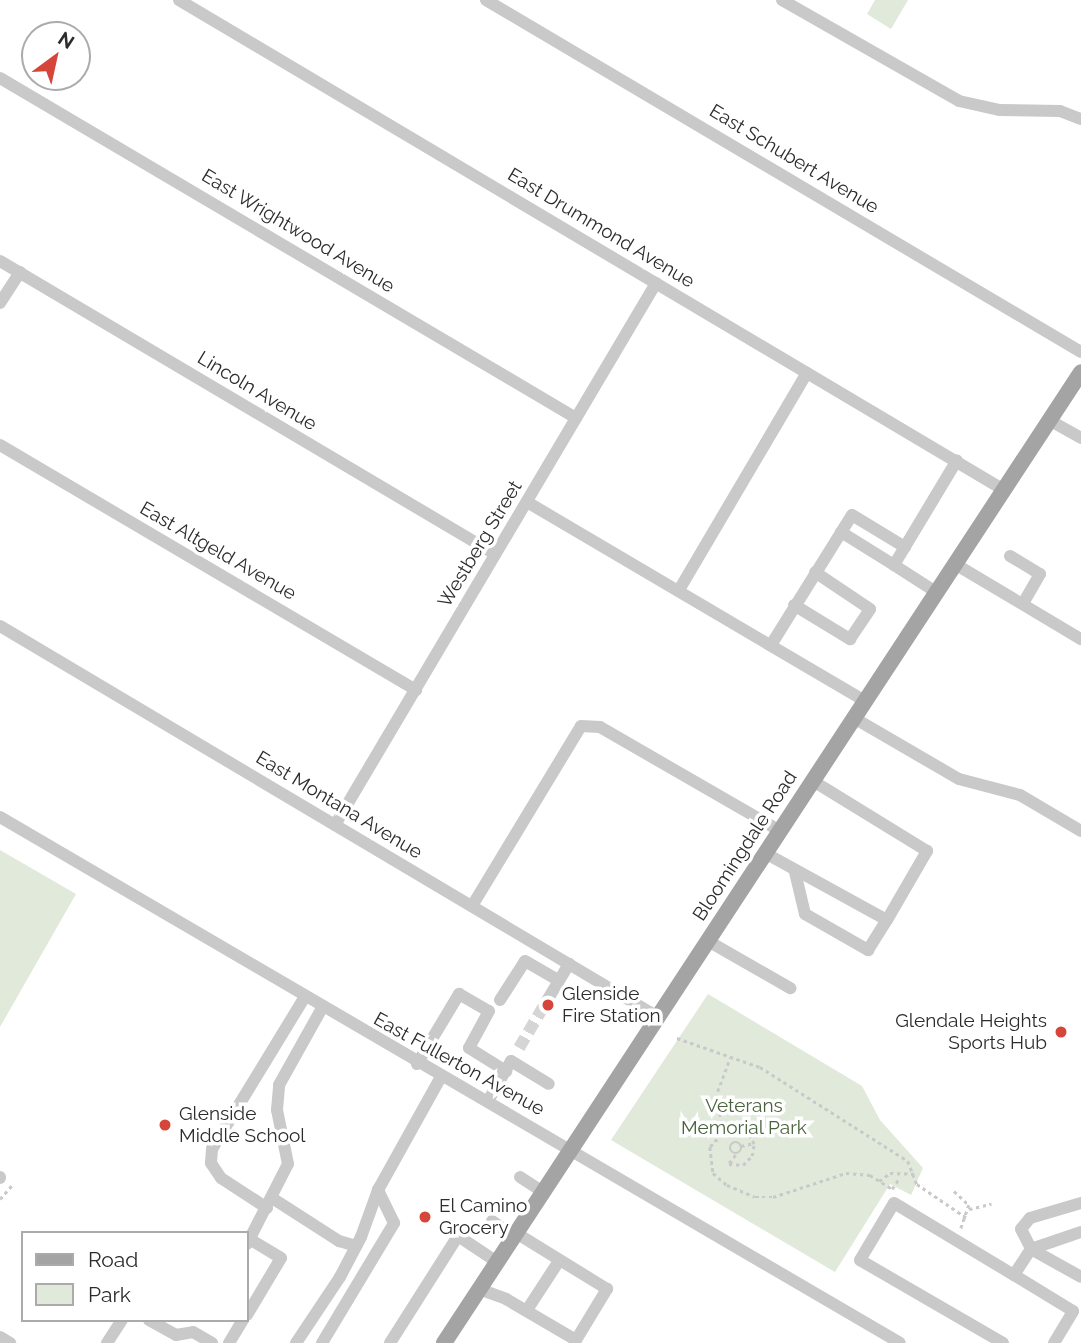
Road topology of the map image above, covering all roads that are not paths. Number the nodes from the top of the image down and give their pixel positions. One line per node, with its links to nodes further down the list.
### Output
1 (180, 0): 8 (street, East Drummond Avenue)
2 (486, 0): 10 (street, East Schubert Avenue)
3 (782, 0): 5 (street)
4 (0, 78): 13 (street, East Wrightwood Avenue)
5 (1081, 119)
6 (0, 261): 7 (street, Lincoln Avenue)
7 (20, 272): 9 (street); 22 (street, Lincoln Avenue)
8 (656, 283): 12 (street, East Drummond Avenue); 13 (street, Westberg Street)
9 (0, 303)
10 (1081, 352)
11 (1081, 372): 14 (main road, Bloomingdale Road)
12 (807, 373): 17 (street, East Drummond Avenue); 27 (street)
13 (576, 418): 19 (street, Westberg Street)
14 (1049, 420): 15 (street); 18 (main road, Bloomingdale Road)
15 (1081, 438)
16 (0, 444): 34 (street, East Altgeld Avenue)
17 (957, 460): 18 (street, East Drummond Avenue); 21 (street)
18 (1004, 490): 24 (main road, Bloomingdale Road)
19 (527, 502): 22 (street, Westberg Street); 27 (street)
20 (841, 532): 21 (street); 25 (street); 26 (street)
21 (905, 547): 25 (street)
22 (495, 554): 34 (street, Westberg Street)
23 (1010, 556): 29 (street)
24 (955, 564): 28 (main road, Bloomingdale Road); 29 (street)
25 (894, 565): 28 (street)
26 (815, 572): 30 (street); 30 (street)
27 (679, 590): 33 (street)
28 (936, 592): 35 (main road, Bloomingdale Road)
29 (1023, 604): 32 (street)
30 (794, 605): 33 (street)
31 (0, 626): 39 (street, East Montana Avenue)
32 (1081, 639)
33 (771, 645): 35 (street)
34 (416, 690): 39 (street, Westberg Street)
35 (865, 701): 36 (main road, Bloomingdale Road)
36 (854, 718): 37 (main road, Bloomingdale Road); 41 (street)
37 (813, 781): 40 (main road, Bloomingdale Road); 45 (street)
38 (0, 817): 50 (street, East Fullerton Avenue)
39 (335, 825): 44 (street, East Montana Avenue)
40 (779, 831): 42 (main road, Bloomingdale Road); 44 (street)
41 (1081, 831)
42 (765, 853): 43 (street); 46 (main road, Bloomingdale Road)
43 (795, 872): 45 (street); 45 (street)
44 (472, 906): 47 (street, East Montana Avenue)
45 (887, 920)
46 (708, 941): 49 (street); 54 (main road, Bloomingdale Road)
47 (569, 964): 48 (street); 54 (street, East Montana Avenue)
48 (559, 981): 51 (street); 52 (street)
49 (790, 988)
50 (304, 998): 53 (street, East Fullerton Avenue); 65 (street)
51 (500, 1000)
52 (545, 1004)
53 (322, 1008): 56 (street, East Fullerton Avenue); 65 (street)
54 (658, 1017): 61 (main road, Bloomingdale Road)
55 (519, 1048): 57 (street)
56 (417, 1064): 57 (street); 58 (street, East Fullerton Avenue)
57 (508, 1066): 59 (street); 60 (street)
58 (441, 1077): 60 (street, East Fullerton Avenue); 63 (street)
59 (549, 1084)
60 (488, 1101): 61 (street, East Fullerton Avenue)
61 (571, 1149): 64 (main road, Bloomingdale Road); 95 (street, East Fullerton Avenue)
62 (520, 1177): 64 (street)
63 (378, 1190): 71 (street); 92 (street)
64 (543, 1192): 69 (main road, Bloomingdale Road)
65 (270, 1203): 70 (street); 71 (street)
66 (1081, 1203): 72 (street)
67 (492, 1221): 69 (street)
68 (1081, 1232): 72 (street)
69 (515, 1234): 73 (street); 74 (main road, Bloomingdale Road)
70 (248, 1242): 81 (street)
71 (356, 1247): 91 (street)
72 (1031, 1249): 75 (street); 76 (street)
73 (559, 1261): 79 (street); 79 (street)
74 (497, 1262): 77 (main road, Bloomingdale Road); 93 (street)
75 (1014, 1275): 80 (street); 96 (street)
76 (1081, 1277)
77 (480, 1289): 79 (street); 94 (main road, Bloomingdale Road)
78 (1081, 1298): 80 (street)
79 (527, 1310)
80 (1073, 1311): 97 (street)
81 (248, 1313)
82 (121, 1322): 88 (street)
83 (153, 1322): 85 (street)
84 (242, 1322): 90 (street)
85 (196, 1326): 89 (street)
86 (0, 1337): 87 (street)
87 (10, 1343)
88 (107, 1343)
89 (212, 1343)
90 (229, 1343)
91 (296, 1343)
92 (321, 1343)
93 (390, 1343)
94 (444, 1343)
95 (900, 1343)
96 (1003, 1343)
97 (1054, 1343)

